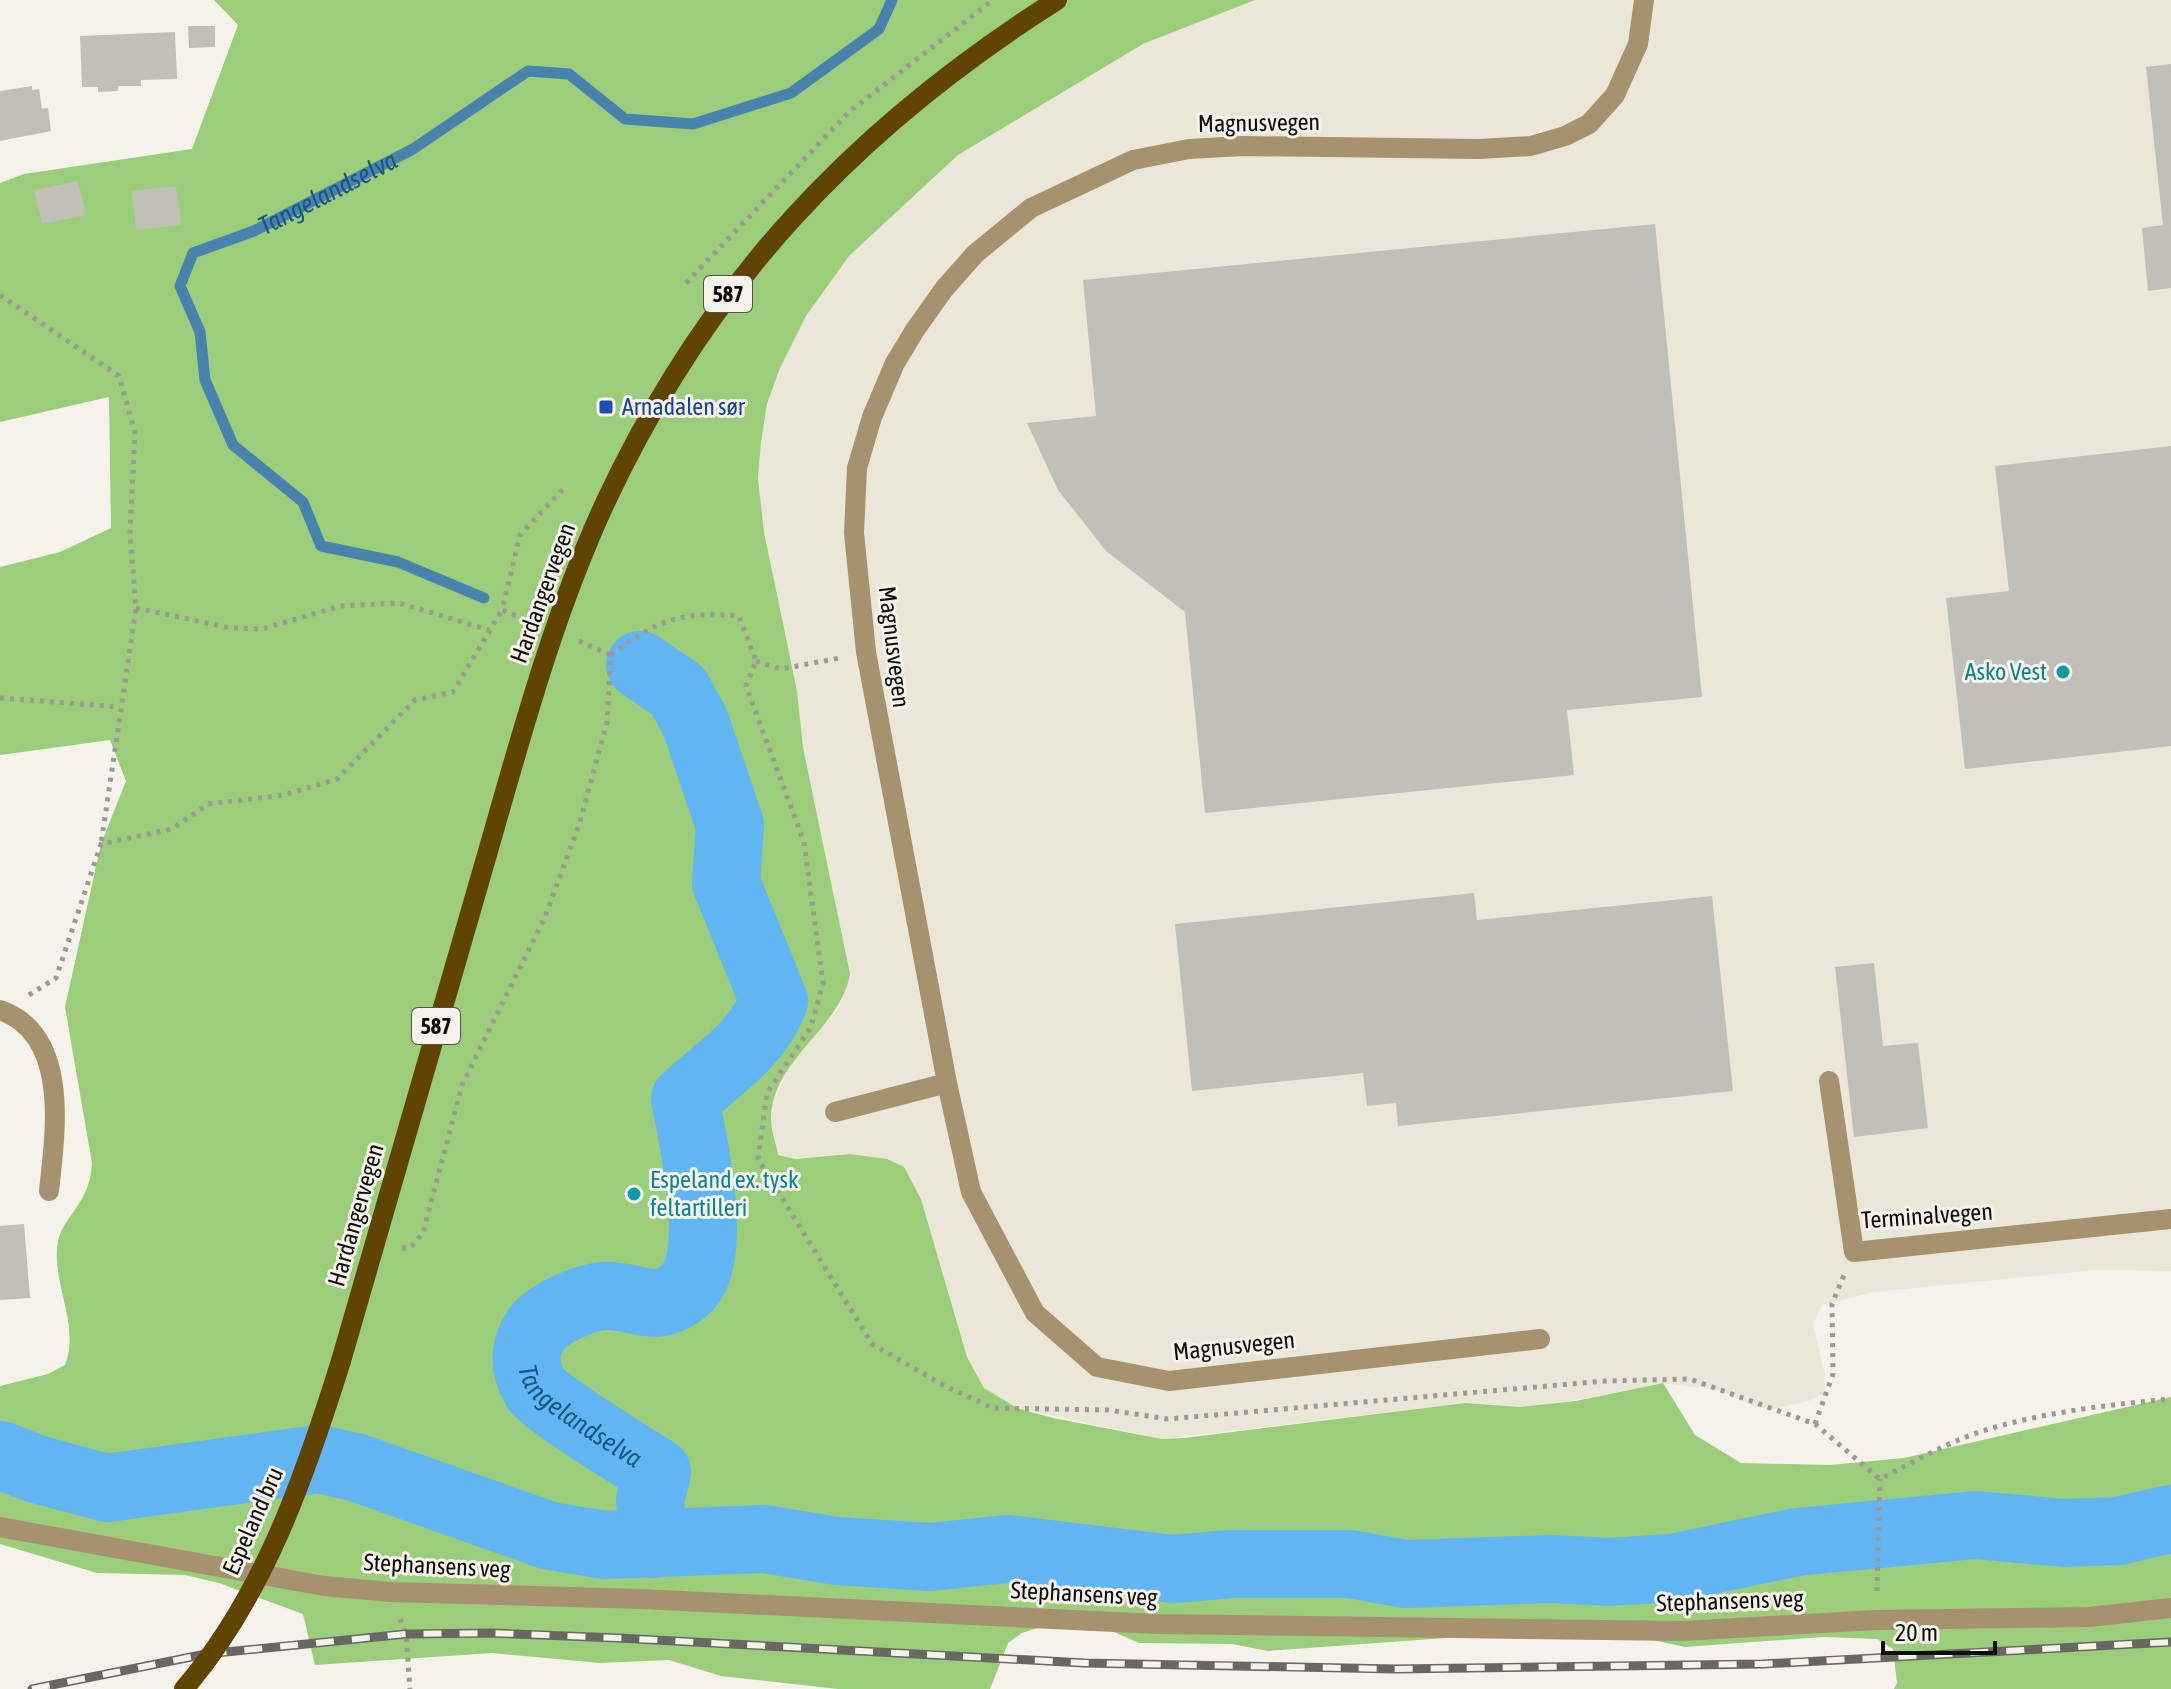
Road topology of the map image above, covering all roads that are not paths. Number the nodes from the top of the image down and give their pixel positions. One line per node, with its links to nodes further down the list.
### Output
1 (1057, 0): 10 (main road, Hardangervegen / 587)
2 (1644, 0): 5 (street, Magnusvegen)
3 (2, 1010): 7 (street)
4 (1829, 1081): 8 (street, Terminalvegen)
5 (947, 1083): 6 (street); 9 (street, Magnusvegen)
6 (835, 1112)
7 (49, 1191)
8 (2171, 1219)
9 (1540, 1339)
10 (341, 1361): 13 (main road, Espeland bru / 587, bridge)
11 (0, 1527): 12 (street, Stephansens veg)
12 (2171, 1608)
13 (184, 1689)

